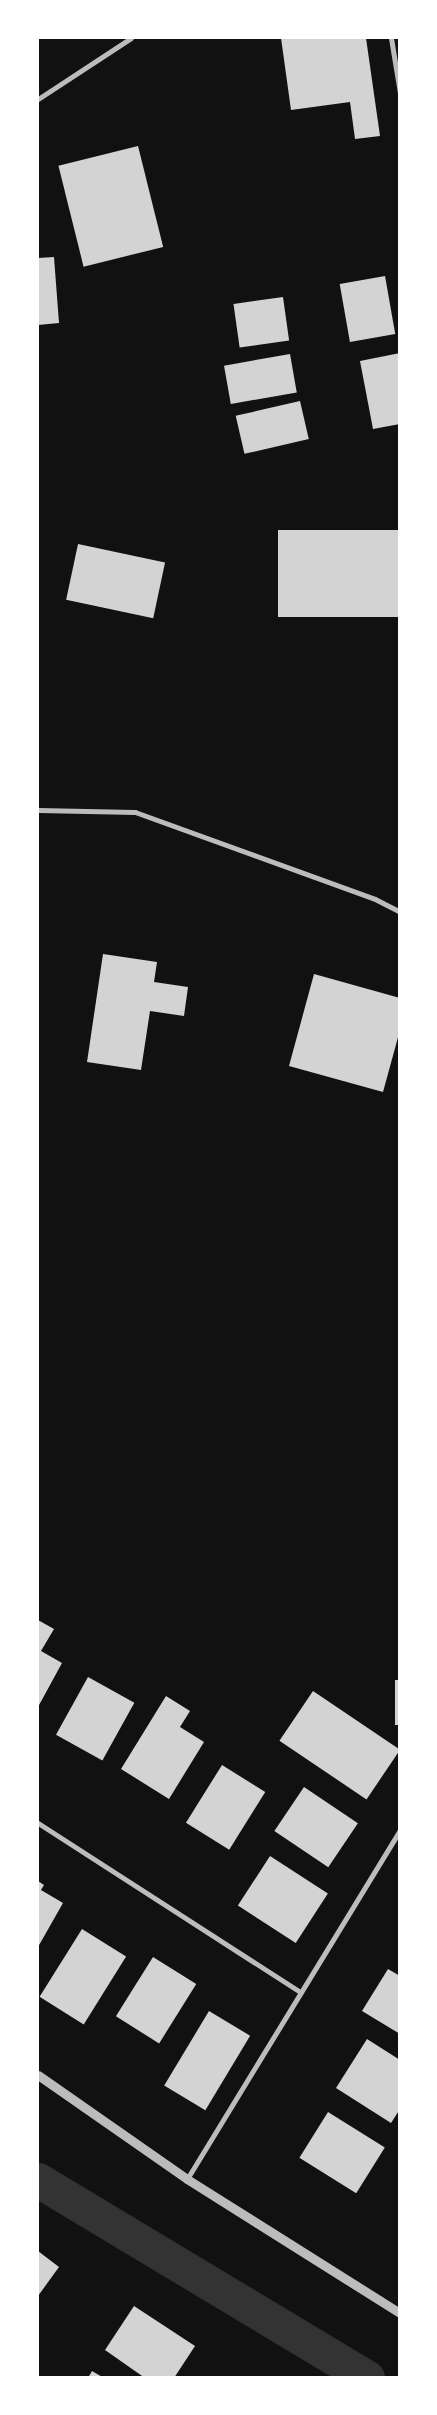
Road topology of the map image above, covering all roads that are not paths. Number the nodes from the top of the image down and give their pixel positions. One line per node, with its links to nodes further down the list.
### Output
1 (131, 38): 4 (street)
2 (391, 38): 3 (street)
3 (400, 93)
4 (38, 99)
5 (38, 810): 6 (street)
6 (400, 912)
7 (38, 1823): 9 (street)
8 (400, 1830): 9 (street)
9 (300, 1992): 11 (street)
10 (38, 2075): 11 (street)
11 (187, 2179): 12 (street)
12 (400, 2313)

